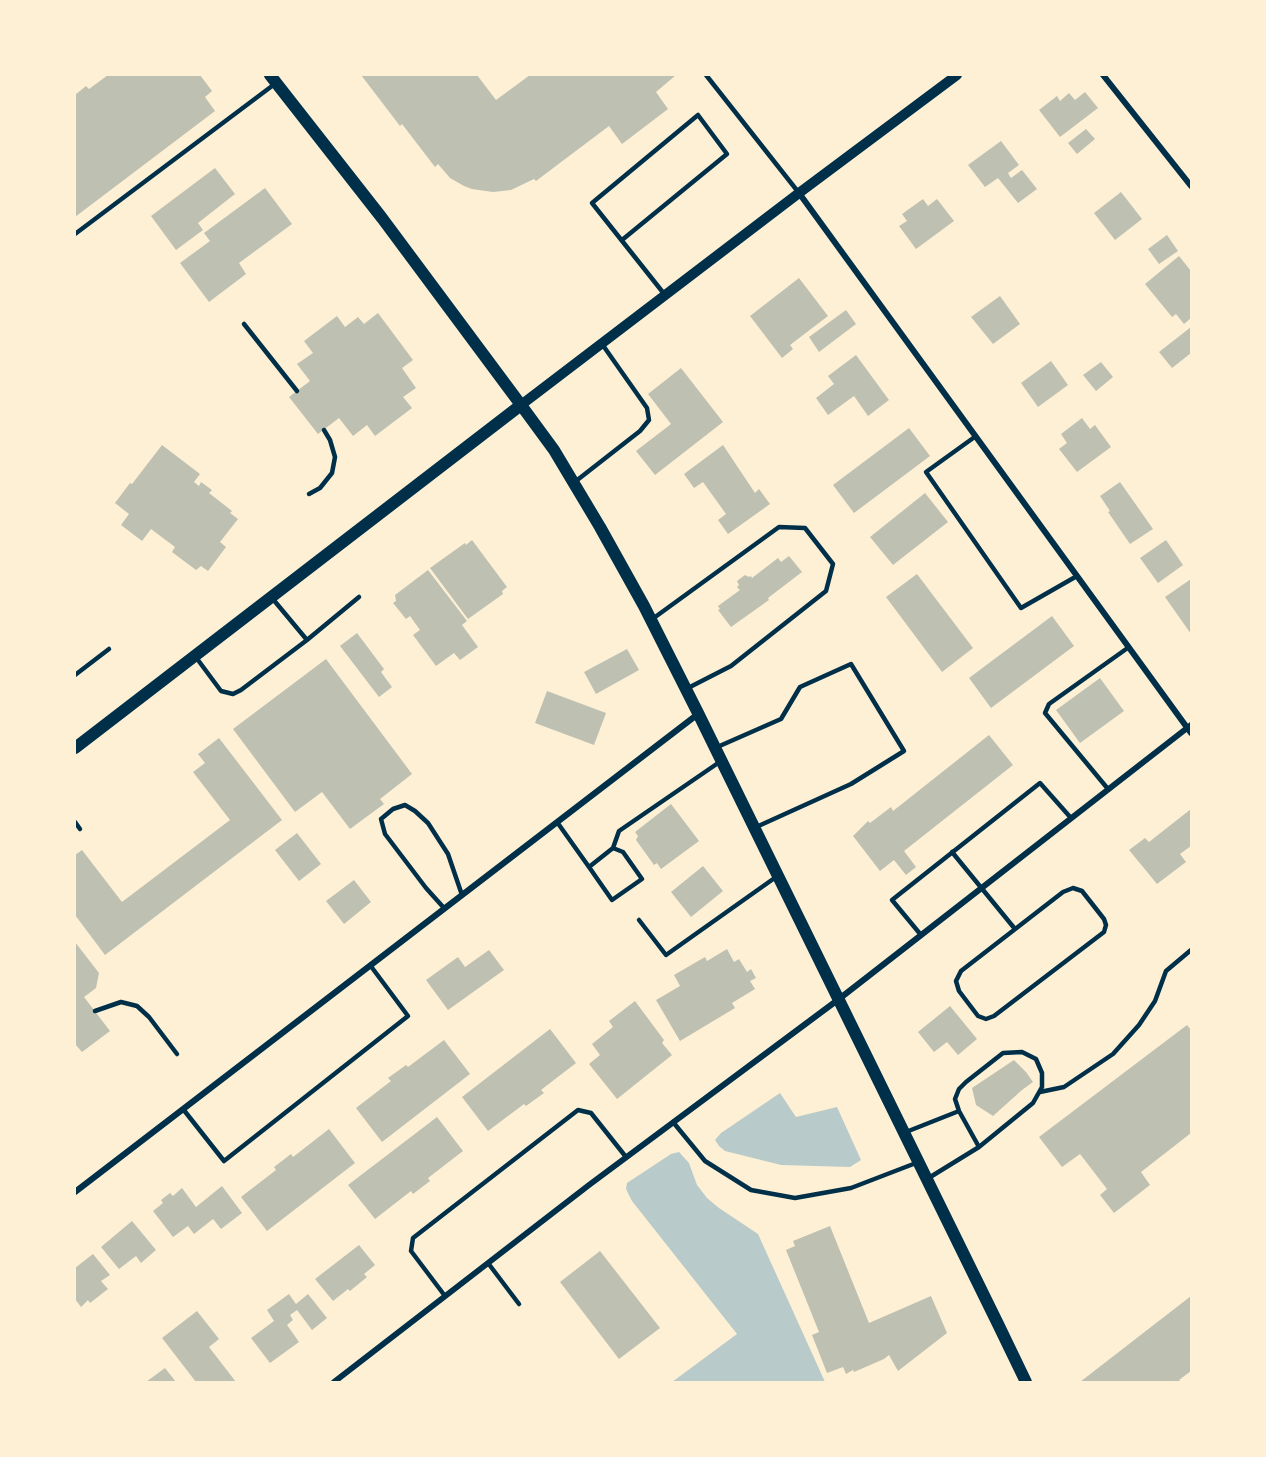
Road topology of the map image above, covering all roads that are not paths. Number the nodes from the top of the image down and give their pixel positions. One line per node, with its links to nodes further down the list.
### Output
1 (706, 75): 6 (lane)
2 (957, 75): 6 (street)
3 (1104, 75): 5 (street)
4 (273, 79): 7 (lane); 13 (main road)
5 (1191, 186)
6 (799, 193): 9 (street); 15 (street)
7 (75, 234)
8 (622, 240): 8 (lane); 9 (lane)
9 (665, 295): 11 (street)
10 (244, 324): 12 (lane)
11 (602, 344): 13 (street); 16 (lane)
12 (297, 392)
13 (521, 405): 16 (main road); 19 (main road)
14 (324, 430): 17 (lane)
15 (976, 436): 18 (street); 18 (lane)
16 (573, 483): 21 (main road)
17 (309, 494)
18 (1077, 576): 23 (street)
19 (272, 597): 22 (lane); 25 (main road)
20 (359, 597): 22 (lane)
21 (651, 620): 27 (main road); 27 (lane)
22 (307, 640): 25 (lane)
23 (1129, 647): 29 (street); 33 (lane)
24 (109, 649): 26 (lane)
25 (195, 656): 30 (main road)
26 (75, 675)
27 (686, 689): 28 (main road)
28 (698, 714): 31 (main road); 36 (street)
29 (1190, 729): 33 (street)
30 (75, 748)
31 (715, 748): 32 (main road); 37 (lane)
32 (721, 761): 37 (main road); 39 (lane)
33 (1108, 789): 34 (street)
34 (1071, 818): 40 (lane); 43 (street)
35 (75, 822): 38 (lane)
36 (557, 822): 41 (lane); 44 (street)
37 (754, 828): 42 (main road)
38 (80, 829)
39 (613, 848): 41 (lane); 41 (lane)
40 (952, 852): 43 (lane); 48 (lane)
41 (589, 867)
42 (778, 876): 46 (lane); 51 (main road)
43 (982, 887): 47 (lane); 48 (street)
44 (462, 895): 45 (street); 45 (lane)
45 (444, 908): 50 (street)
46 (639, 920)
47 (1015, 929): 47 (lane)
48 (921, 935): 51 (street)
49 (1191, 950): 54 (lane)
50 (370, 965): 55 (street); 55 (lane)
51 (839, 999): 57 (street); 58 (main road)
52 (95, 1011): 53 (lane)
53 (177, 1054)
54 (1040, 1092): 56 (lane); 59 (lane)
55 (183, 1109): 63 (street)
56 (959, 1111): 58 (lane); 59 (lane)
57 (673, 1122): 60 (street); 61 (lane)
58 (905, 1133): 61 (main road)
59 (979, 1147): 62 (lane)
60 (626, 1157): 64 (street); 65 (lane)
61 (919, 1162): 62 (main road)
62 (927, 1179): 68 (main road)
63 (75, 1192)
64 (488, 1263): 65 (street); 66 (lane)
65 (445, 1296): 67 (street)
66 (519, 1304)
67 (334, 1382)
68 (1026, 1382)

